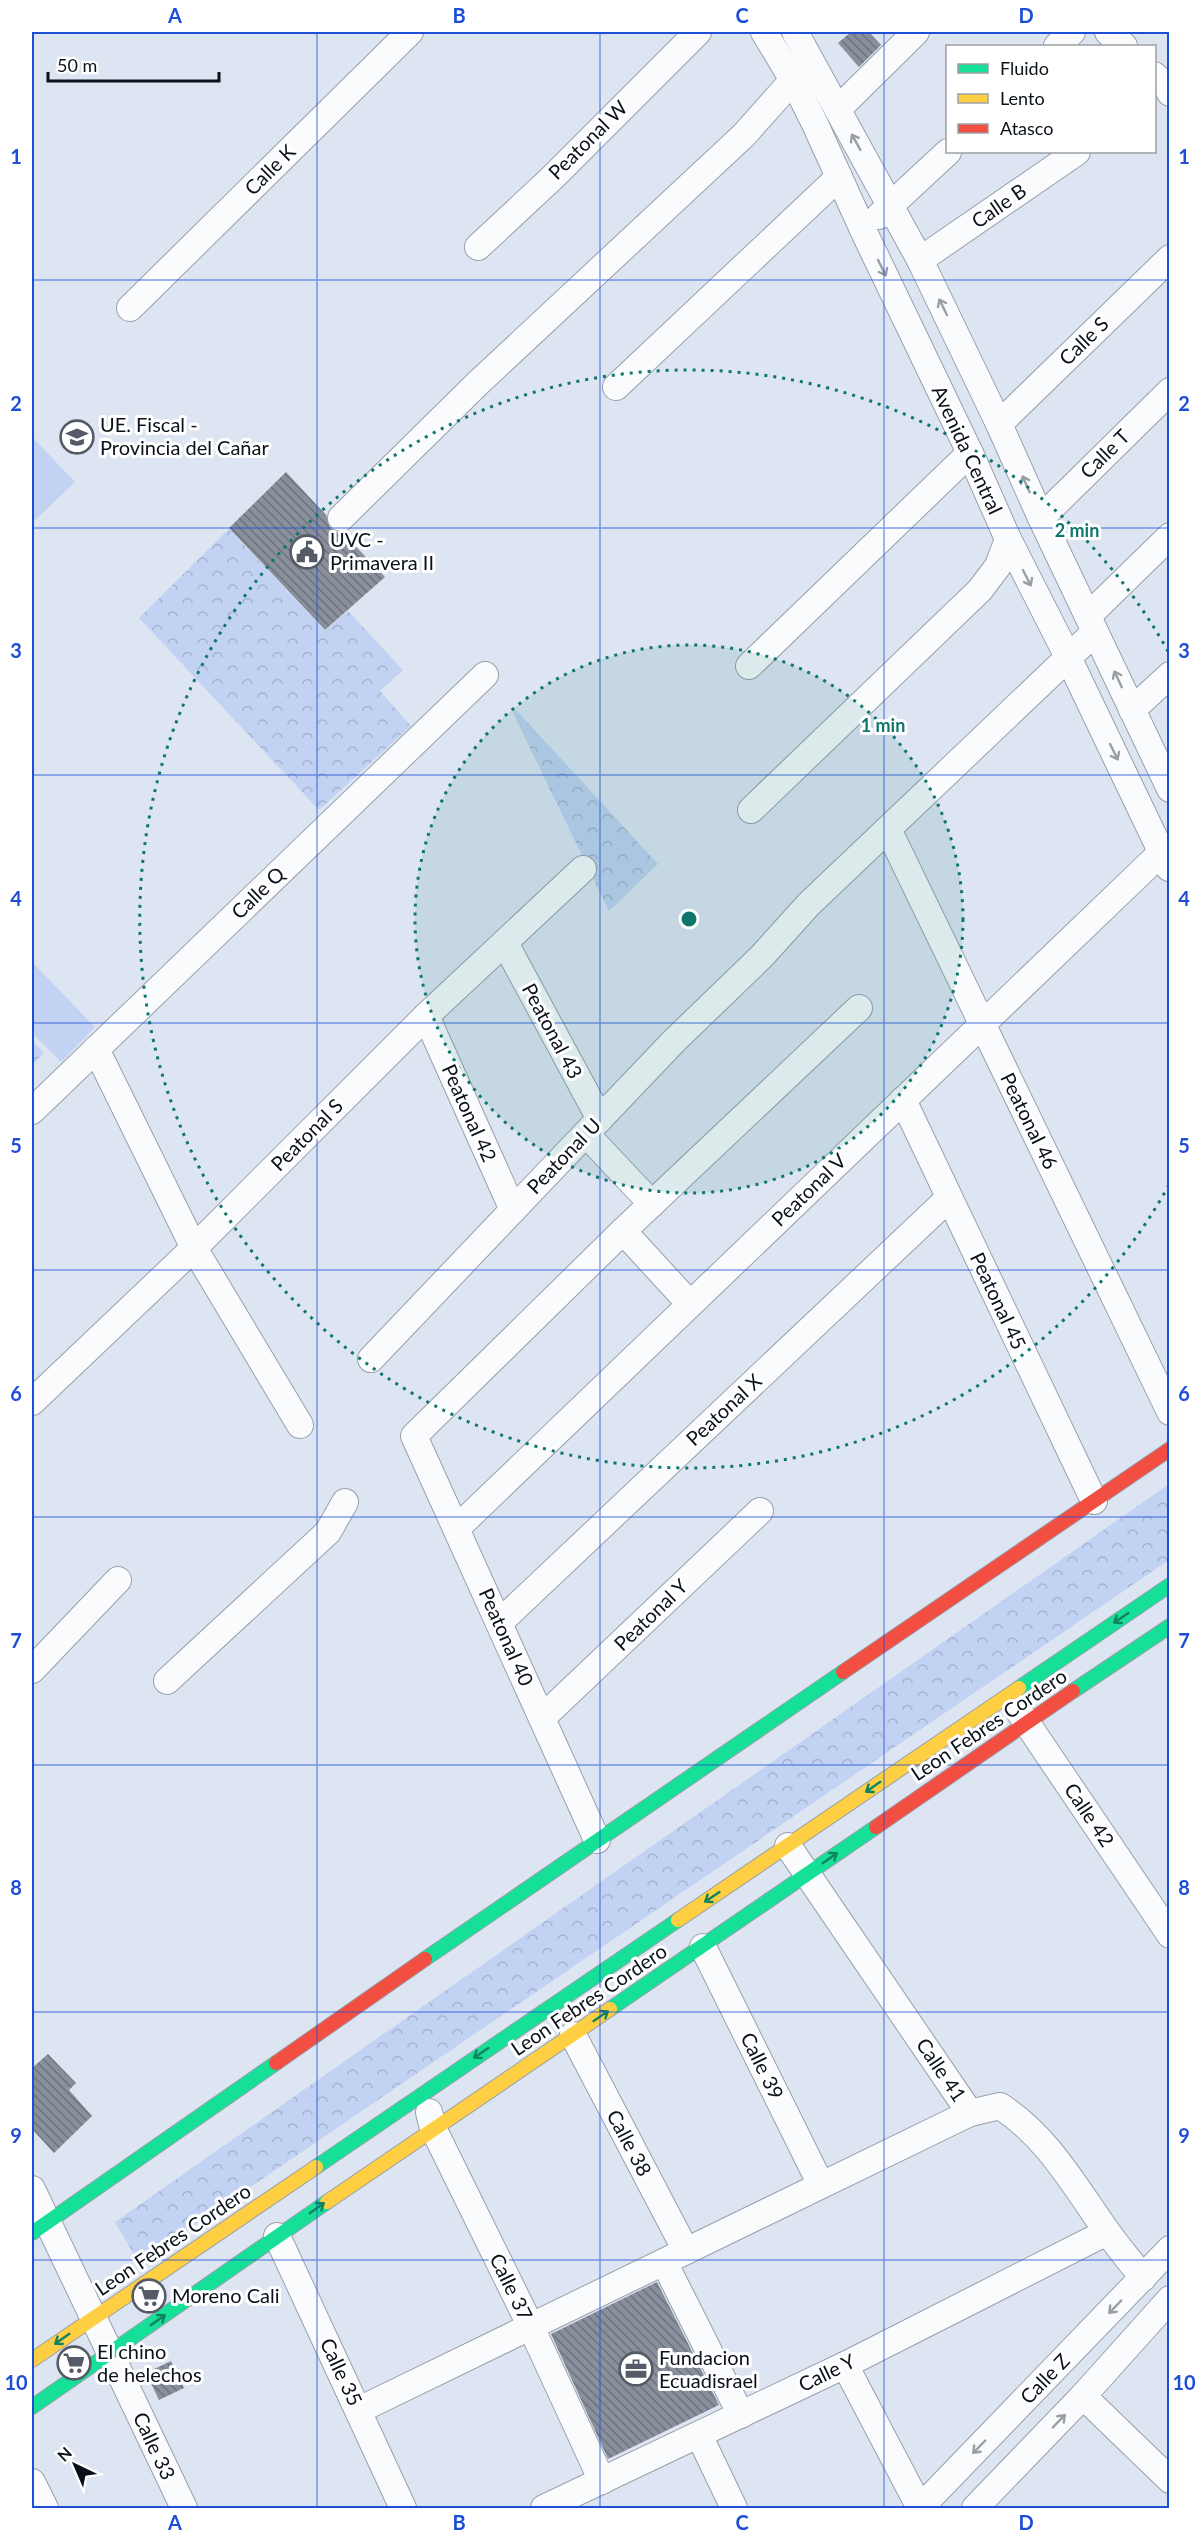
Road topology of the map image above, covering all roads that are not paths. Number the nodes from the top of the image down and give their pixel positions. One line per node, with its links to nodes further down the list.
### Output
1 (409, 32): 20 (street, Calle K)
2 (698, 32): 17 (street, Peatonal W)
3 (764, 32): 10 (street, Avenida Central)
4 (795, 32): 11 (street, Avenida Central)
5 (916, 32): 11 (street)
6 (1072, 32): 8 (street)
7 (1108, 32): 9 (street)
8 (1058, 45)
9 (1123, 45)
10 (794, 80): 14 (street, Avenida Central); 25 (street)
11 (838, 109): 15 (street, Avenida Central, one-way to 11)
12 (947, 153): 15 (street)
13 (1076, 153): 19 (street, Calle B)
14 (839, 177): 16 (street, Avenida Central); 21 (street)
15 (891, 206): 16 (street); 19 (street, Avenida Central)
16 (863, 230): 24 (street, Avenida Central, one-way to 24)
17 (478, 248)
18 (1170, 258): 23 (street, Calle S)
19 (920, 260): 23 (street, Avenida Central, one-way to 19)
20 (130, 308)
21 (616, 387)
22 (1170, 391): 26 (street, Calle T)
23 (999, 424): 26 (street, Avenida Central, one-way to 23)
24 (970, 453): 28 (street, Avenida Central); 31 (street)
25 (341, 518)
26 (1041, 518): 29 (street, Avenida Central)
27 (1170, 536): 29 (street, Peatonal U)
28 (1008, 539): 30 (street, Avenida Central, one-way to 30); 36 (street)
29 (1091, 624): 30 (street, Peatonal U); 34 (street, Avenida Central, one-way to 29)
30 (1068, 657): 37 (street, Peatonal U); 38 (street, Avenida Central, one-way to 38)
31 (749, 666)
32 (485, 675): 44 (street, Calle Q)
33 (1170, 675): 34 (street)
34 (1132, 710): 35 (street, Avenida Central)
35 (1170, 789)
36 (751, 810)
37 (888, 829): 43 (street, Peatonal 46); 47 (street, Peatonal U)
38 (1166, 860): 43 (street, Peatonal V)
39 (583, 869): 40 (street, Peatonal S)
40 (505, 943): 42 (street, Peatonal S); 47 (street, Peatonal 43)
41 (859, 1008): 49 (street)
42 (426, 1016): 50 (street, Peatonal 42); 52 (street, Peatonal S)
43 (982, 1024): 45 (street, Peatonal V); 56 (street, Peatonal 46)
44 (96, 1049): 46 (street, Calle Q); 52 (street)
45 (903, 1101): 48 (street, Peatonal 45); 53 (street, Peatonal V)
46 (32, 1112)
47 (593, 1127): 49 (street, Peatonal 43); 50 (street, Peatonal U)
48 (950, 1198): 59 (street, Peatonal 45); 65 (street, Peatonal X)
49 (652, 1204): 51 (street)
50 (513, 1210): 54 (street, Peatonal U)
51 (623, 1232): 53 (street); 62 (street, Peatonal 40)
52 (194, 1248): 55 (street, Peatonal S); 57 (street)
53 (690, 1305): 62 (street, Peatonal V)
54 (371, 1359)
55 (32, 1402)
56 (1170, 1413)
57 (300, 1425)
58 (1170, 1449): 59 (street)
59 (1094, 1501): 72 (street)
60 (345, 1502): 68 (street)
61 (760, 1511): 70 (street, Peatonal Y)
62 (457, 1528): 65 (street, Peatonal 40)
63 (118, 1580): 67 (street)
64 (1170, 1585): 69 (street, Leon Febres Cordero, one-way to 69)
65 (500, 1623): 70 (street, Peatonal 40)
66 (1167, 1633): 71 (street, Leon Febres Cordero)
67 (32, 1670)
68 (167, 1681)
69 (1008, 1694): 71 (street, Calle 42); 73 (street, Leon Febres Cordero, one-way to 73)
70 (542, 1718): 72 (street, Peatonal 40)
71 (1026, 1722): 74 (street, Leon Febres Cordero, one-way to 71); 75 (street, Calle 42)
72 (597, 1840): 83 (street)
73 (788, 1846): 74 (street, Calle 41); 78 (street, Leon Febres Cordero, one-way to 78)
74 (807, 1874): 76 (street, Leon Febres Cordero); 79 (street, Calle 41)
75 (1170, 1935)
76 (703, 1947): 77 (street, Leon Febres Cordero, one-way to 76); 81 (street, Calle 39)
77 (573, 2035): 80 (street, Leon Febres Cordero); 87 (street, Calle 38)
78 (424, 2092): 80 (street, Calle 37); 90 (street, Leon Febres Cordero)
79 (970, 2113): 81 (street); 84 (street, Calle 41)
80 (433, 2128): 85 (street, Leon Febres Cordero, one-way to 80); 91 (street, Calle 37)
81 (821, 2185): 87 (street)
82 (32, 2189): 83 (street, Calle 33)
83 (40, 2228): 90 (street, Calle 33)
84 (1107, 2232): 88 (street, Calle 41); 94 (street, Calle Y)
85 (277, 2236): 92 (street, Leon Febres Cordero, one-way to 85); 97 (street, Calle 35)
86 (1170, 2249): 88 (street, Calle Z)
87 (675, 2256): 91 (street); 98 (street, Calle 38)
88 (1143, 2278): 108 (street, Calle Z, one-way to 108)
89 (1170, 2299): 95 (street, Calle Z)
90 (93, 2318): 92 (street, Calle 33); 93 (street, Leon Febres Cordero, one-way to 93)
91 (531, 2326): 97 (street); 101 (street, Calle 37)
92 (110, 2354): 96 (street, Leon Febres Cordero); 105 (street, Calle 33)
93 (32, 2360)
94 (846, 2365): 98 (street, Calle Y); 108 (street)
95 (1083, 2396): 100 (street); 109 (street, Calle Z, one-way to 95)
96 (32, 2407)
97 (359, 2410): 106 (street, Calle 35)
98 (741, 2415): 99 (street, Calle Y)
99 (699, 2435): 101 (street, Calle Y); 107 (street)
100 (1170, 2480)
101 (602, 2481): 103 (street, Calle Y)
102 (32, 2482): 104 (street)
103 (555, 2506)
104 (45, 2508)
105 (184, 2508)
106 (403, 2508)
107 (734, 2508)
108 (920, 2508)
109 (975, 2508)

